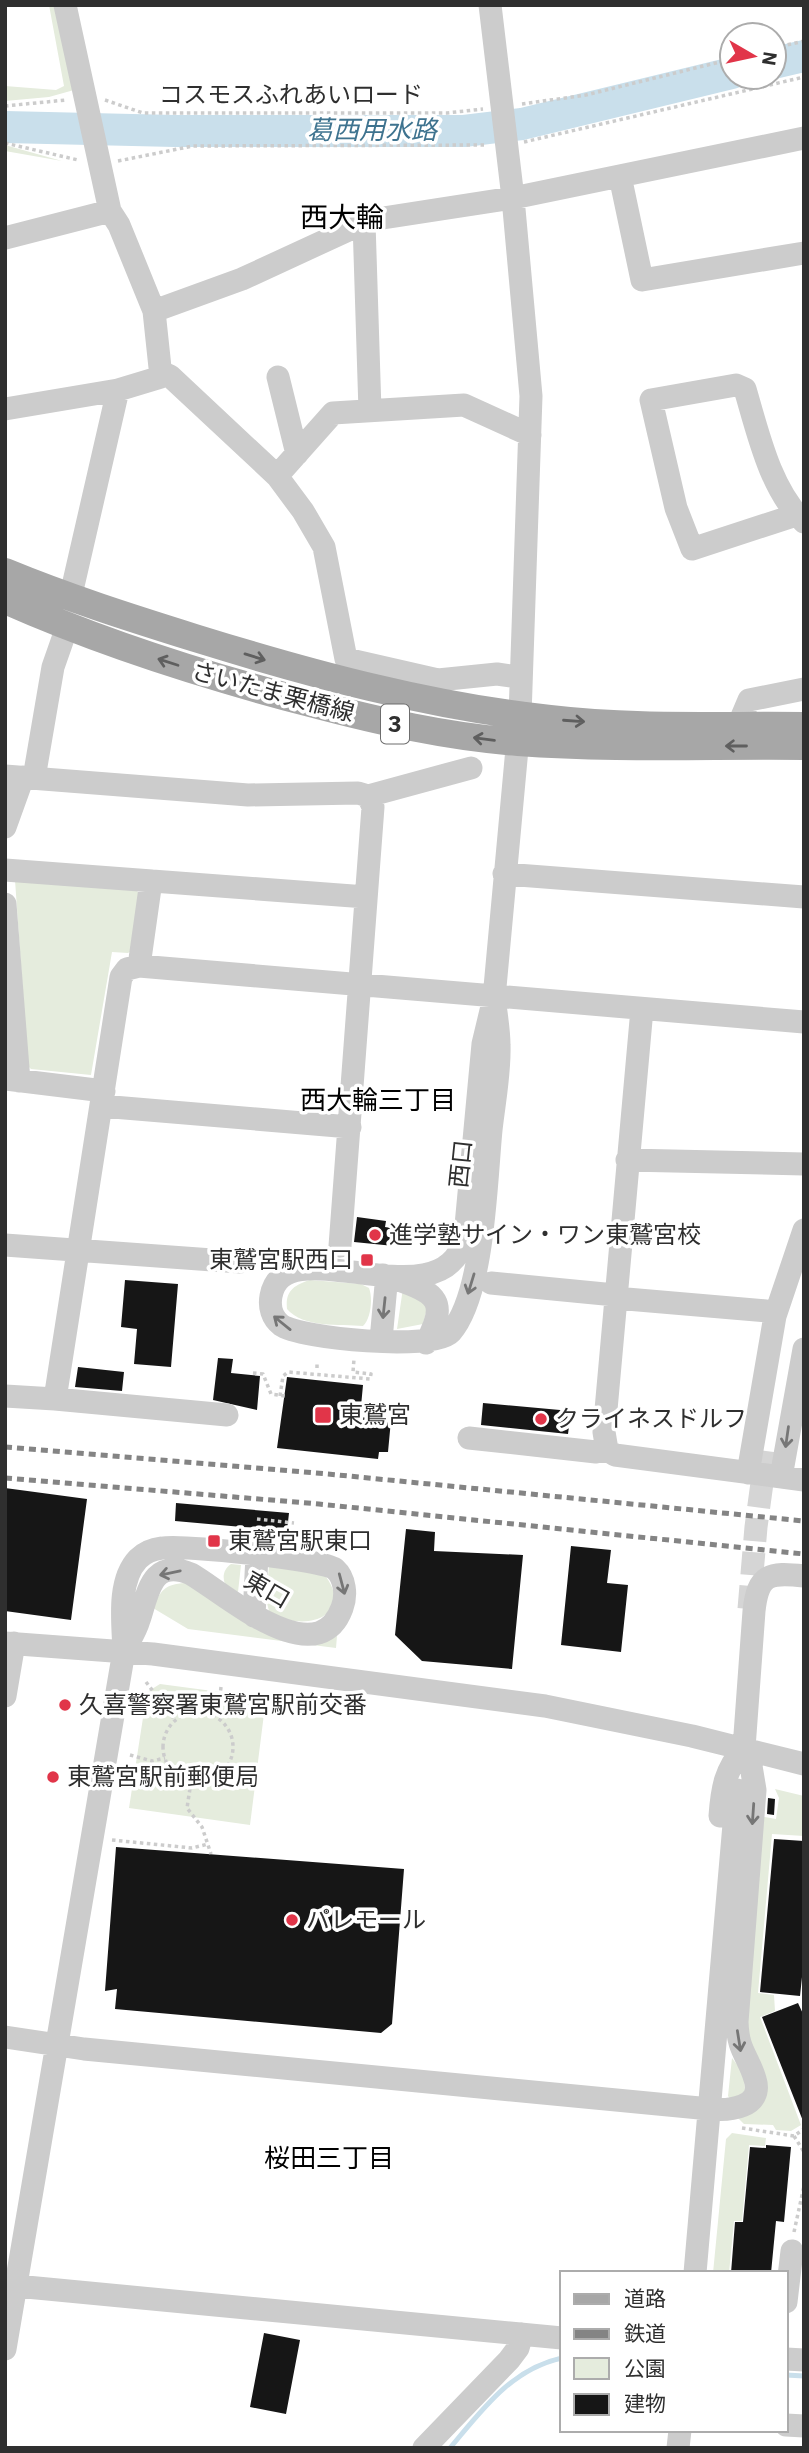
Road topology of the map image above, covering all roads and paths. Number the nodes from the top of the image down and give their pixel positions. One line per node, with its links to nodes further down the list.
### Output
1 (65, 5): 5 (street)
2 (491, 5): 7 (street)
3 (718, 62): 7 (path, コスモスふれあいロード)
4 (804, 77): 10 (path)
5 (86, 102): 6 (path, コスモスふれあいロード); 7 (path, コスモスふれあいロード); 11 (street)
6 (5, 106)
7 (502, 108): 10 (street)
8 (804, 138): 12 (street)
9 (5, 143): 11 (path)
10 (506, 143): 11 (path); 13 (street)
11 (97, 160): 14 (street)
12 (620, 176): 13 (street); 17 (street)
13 (513, 198): 15 (street); 24 (street)
14 (110, 211): 16 (street); 18 (street)
15 (364, 222): 18 (street); 23 (street)
16 (5, 238)
17 (804, 253)
18 (154, 311): 19 (street)
19 (161, 372): 21 (street); 26 (street)
20 (278, 377): 25 (street)
21 (118, 390): 22 (street); 29 (street)
22 (5, 409)
23 (370, 411): 24 (street); 25 (street)
24 (530, 435): 32 (street)
25 (297, 454): 26 (street)
26 (277, 477): 32 (street)
27 (800, 518): 27 (street)
28 (5, 572): 29 (main road, さいたま栗橋線 / 3)
29 (70, 598): 36 (main road, さいたま栗橋線 / 3, one-way to 36)
30 (5, 600): 31 (main road, さいたま栗橋線 / 3)
31 (67, 627): 36 (main road, さいたま栗橋線 / 3, one-way to 31); 39 (street)
32 (519, 677): 36 (street)
33 (804, 690): 34 (street)
34 (738, 726): 35 (main road, さいたま栗橋線 / 3); 36 (main road, さいたま栗橋線 / 3, one-way to 34)
35 (804, 726)
36 (519, 729): 37 (main road, さいたま栗橋線 / 3, one-way to 36); 43 (street)
37 (804, 746)
38 (471, 768): 40 (street)
39 (21, 777): 40 (street); 41 (street)
40 (368, 796): 45 (street)
41 (5, 827)
42 (5, 870): 44 (street)
43 (504, 874): 46 (street); 50 (street)
44 (150, 881): 45 (street); 48 (street)
45 (366, 897): 49 (street)
46 (804, 897)
47 (5, 904): 53 (street)
48 (139, 966): 49 (street); 54 (street)
49 (361, 987): 50 (street); 55 (street)
50 (494, 998): 51 (street); 64 (street, 西口); 70 (street, 西口, one-way to 70)
51 (642, 1009): 52 (street); 56 (street)
52 (804, 1022)
53 (12, 1080): 54 (street)
54 (102, 1098): 55 (street); 61 (street)
55 (350, 1127): 60 (street)
56 (627, 1160): 57 (street); 67 (street)
57 (804, 1164)
58 (804, 1230): 68 (street)
59 (5, 1245): 61 (street)
60 (340, 1246)
61 (75, 1258): 62 (street); 63 (street); 75 (street)
62 (5, 1260)
63 (240, 1269)
64 (383, 1275): 69 (street, one-way to 69); 69 (street, 西口, one-way to 64); 70 (street)
65 (804, 1276): 78 (street)
66 (491, 1283): 67 (street)
67 (615, 1296): 68 (street); 79 (street)
68 (775, 1316): 80 (street)
69 (381, 1340): 70 (street, 西口)
70 (426, 1343)
71 (804, 1349): 81 (street, one-way to 81)
72 (354, 1359): 73 (path)
73 (253, 1373)
74 (5, 1395): 75 (street)
75 (55, 1399): 76 (street)
76 (227, 1415)
77 (469, 1437): 79 (street)
78 (767, 1446)
79 (607, 1450): 80 (street)
80 (748, 1473): 81 (street)
81 (793, 1479)
82 (257, 1519): 83 (path)
83 (293, 1523)
84 (230, 1553): 85 (street, 東口); 87 (street); 90 (street, 東口)
85 (257, 1555): 88 (street); 88 (street, 東口, one-way to 88)
86 (804, 1576): 96 (street)
87 (219, 1592): 88 (street, 東口); 90 (street, 東口, one-way to 90)
88 (254, 1616)
89 (10, 1643): 90 (street); 93 (street)
90 (124, 1651): 96 (street); 106 (street)
91 (146, 1682): 95 (path)
92 (221, 1687): 94 (path)
93 (5, 1696)
94 (213, 1717): 95 (path); 100 (path)
95 (175, 1720): 98 (path)
96 (744, 1748): 99 (street); 107 (street); 107 (street, one-way to 107)
97 (130, 1755): 98 (path)
98 (165, 1758): 100 (path)
99 (804, 1764)
100 (191, 1782): 103 (path)
101 (737, 1790): 107 (street)
102 (112, 1840): 103 (path)
103 (208, 1844): 104 (path)
104 (211, 1854)
105 (5, 2037): 106 (street)
106 (59, 2046): 107 (street); 116 (street)
107 (710, 2109): 114 (street)
108 (729, 2125): 110 (path)
109 (804, 2129): 110 (path)
110 (794, 2136): 111 (path)
111 (804, 2152)
112 (804, 2186): 113 (path)
113 (792, 2251): 115 (street)
114 (695, 2271)
115 (788, 2285)
116 (16, 2286): 117 (street); 119 (street)
117 (522, 2334): 118 (street); 120 (street)
118 (560, 2338)
119 (5, 2349)
120 (424, 2448)

